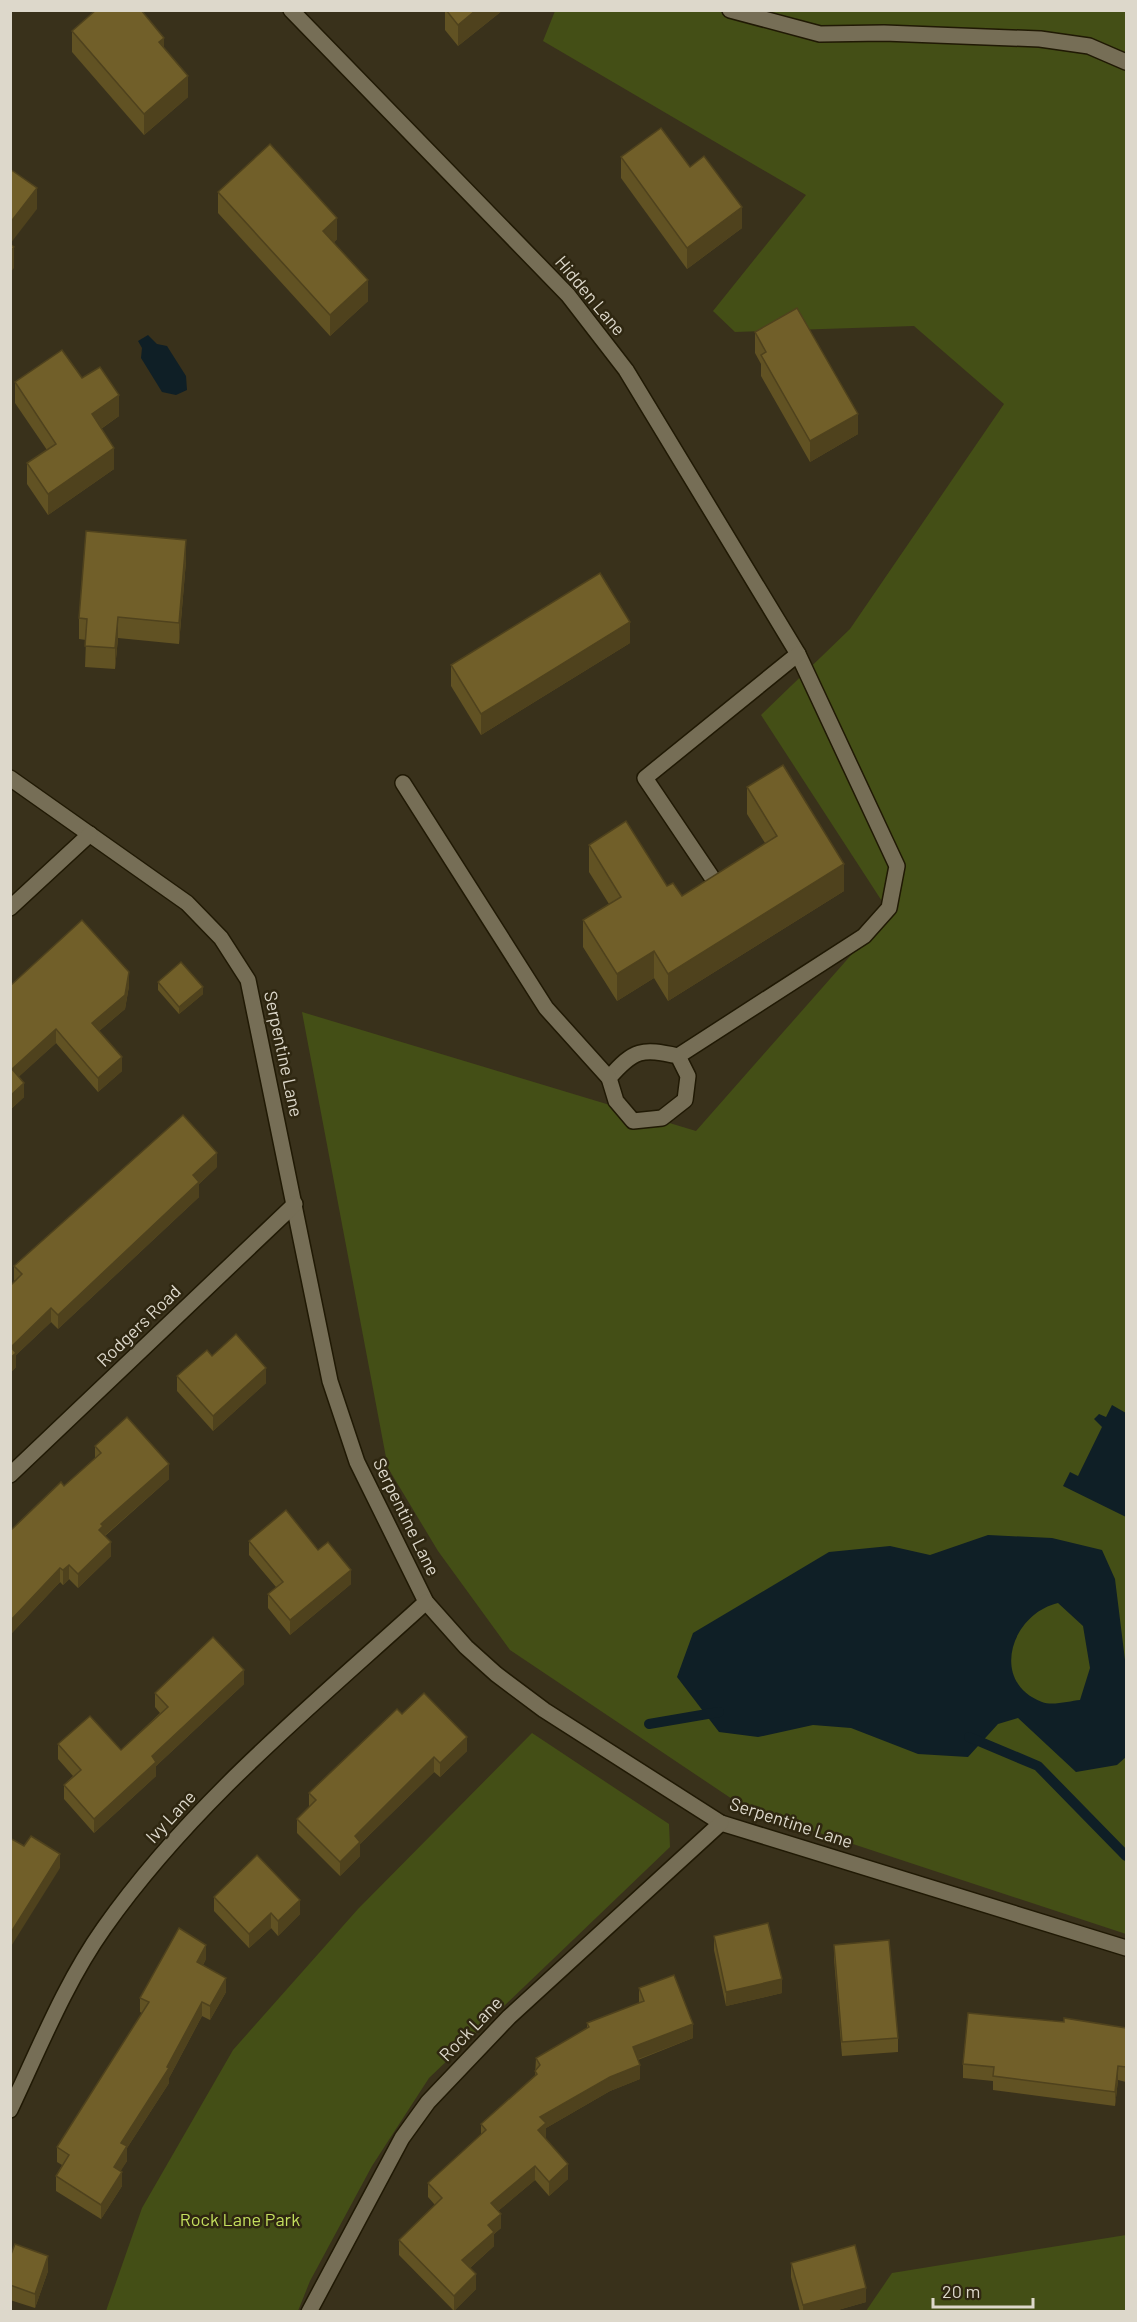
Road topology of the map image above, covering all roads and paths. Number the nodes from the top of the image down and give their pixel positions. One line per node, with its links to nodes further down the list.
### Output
1 (291, 10): 4 (street, Hidden Lane)
2 (730, 10): 3 (street)
3 (1126, 62)
4 (798, 654): 8 (street); 10 (street, Hidden Lane)
5 (10, 778): 7 (street, Serpentine Lane)
6 (403, 783): 11 (street)
7 (90, 834): 9 (street); 12 (street, Serpentine Lane)
8 (711, 876)
9 (10, 908)
10 (678, 1056): 11 (street); 11 (street)
11 (609, 1077)
12 (295, 1204): 13 (street, Rodgers Road); 14 (street, Serpentine Lane)
13 (10, 1475)
14 (426, 1602): 15 (street, Serpentine Lane); 17 (street, Ivy Lane)
15 (722, 1823): 16 (street, Serpentine Lane); 18 (street, Rock Lane)
16 (1126, 1948)
17 (10, 2110)
18 (309, 2312)

